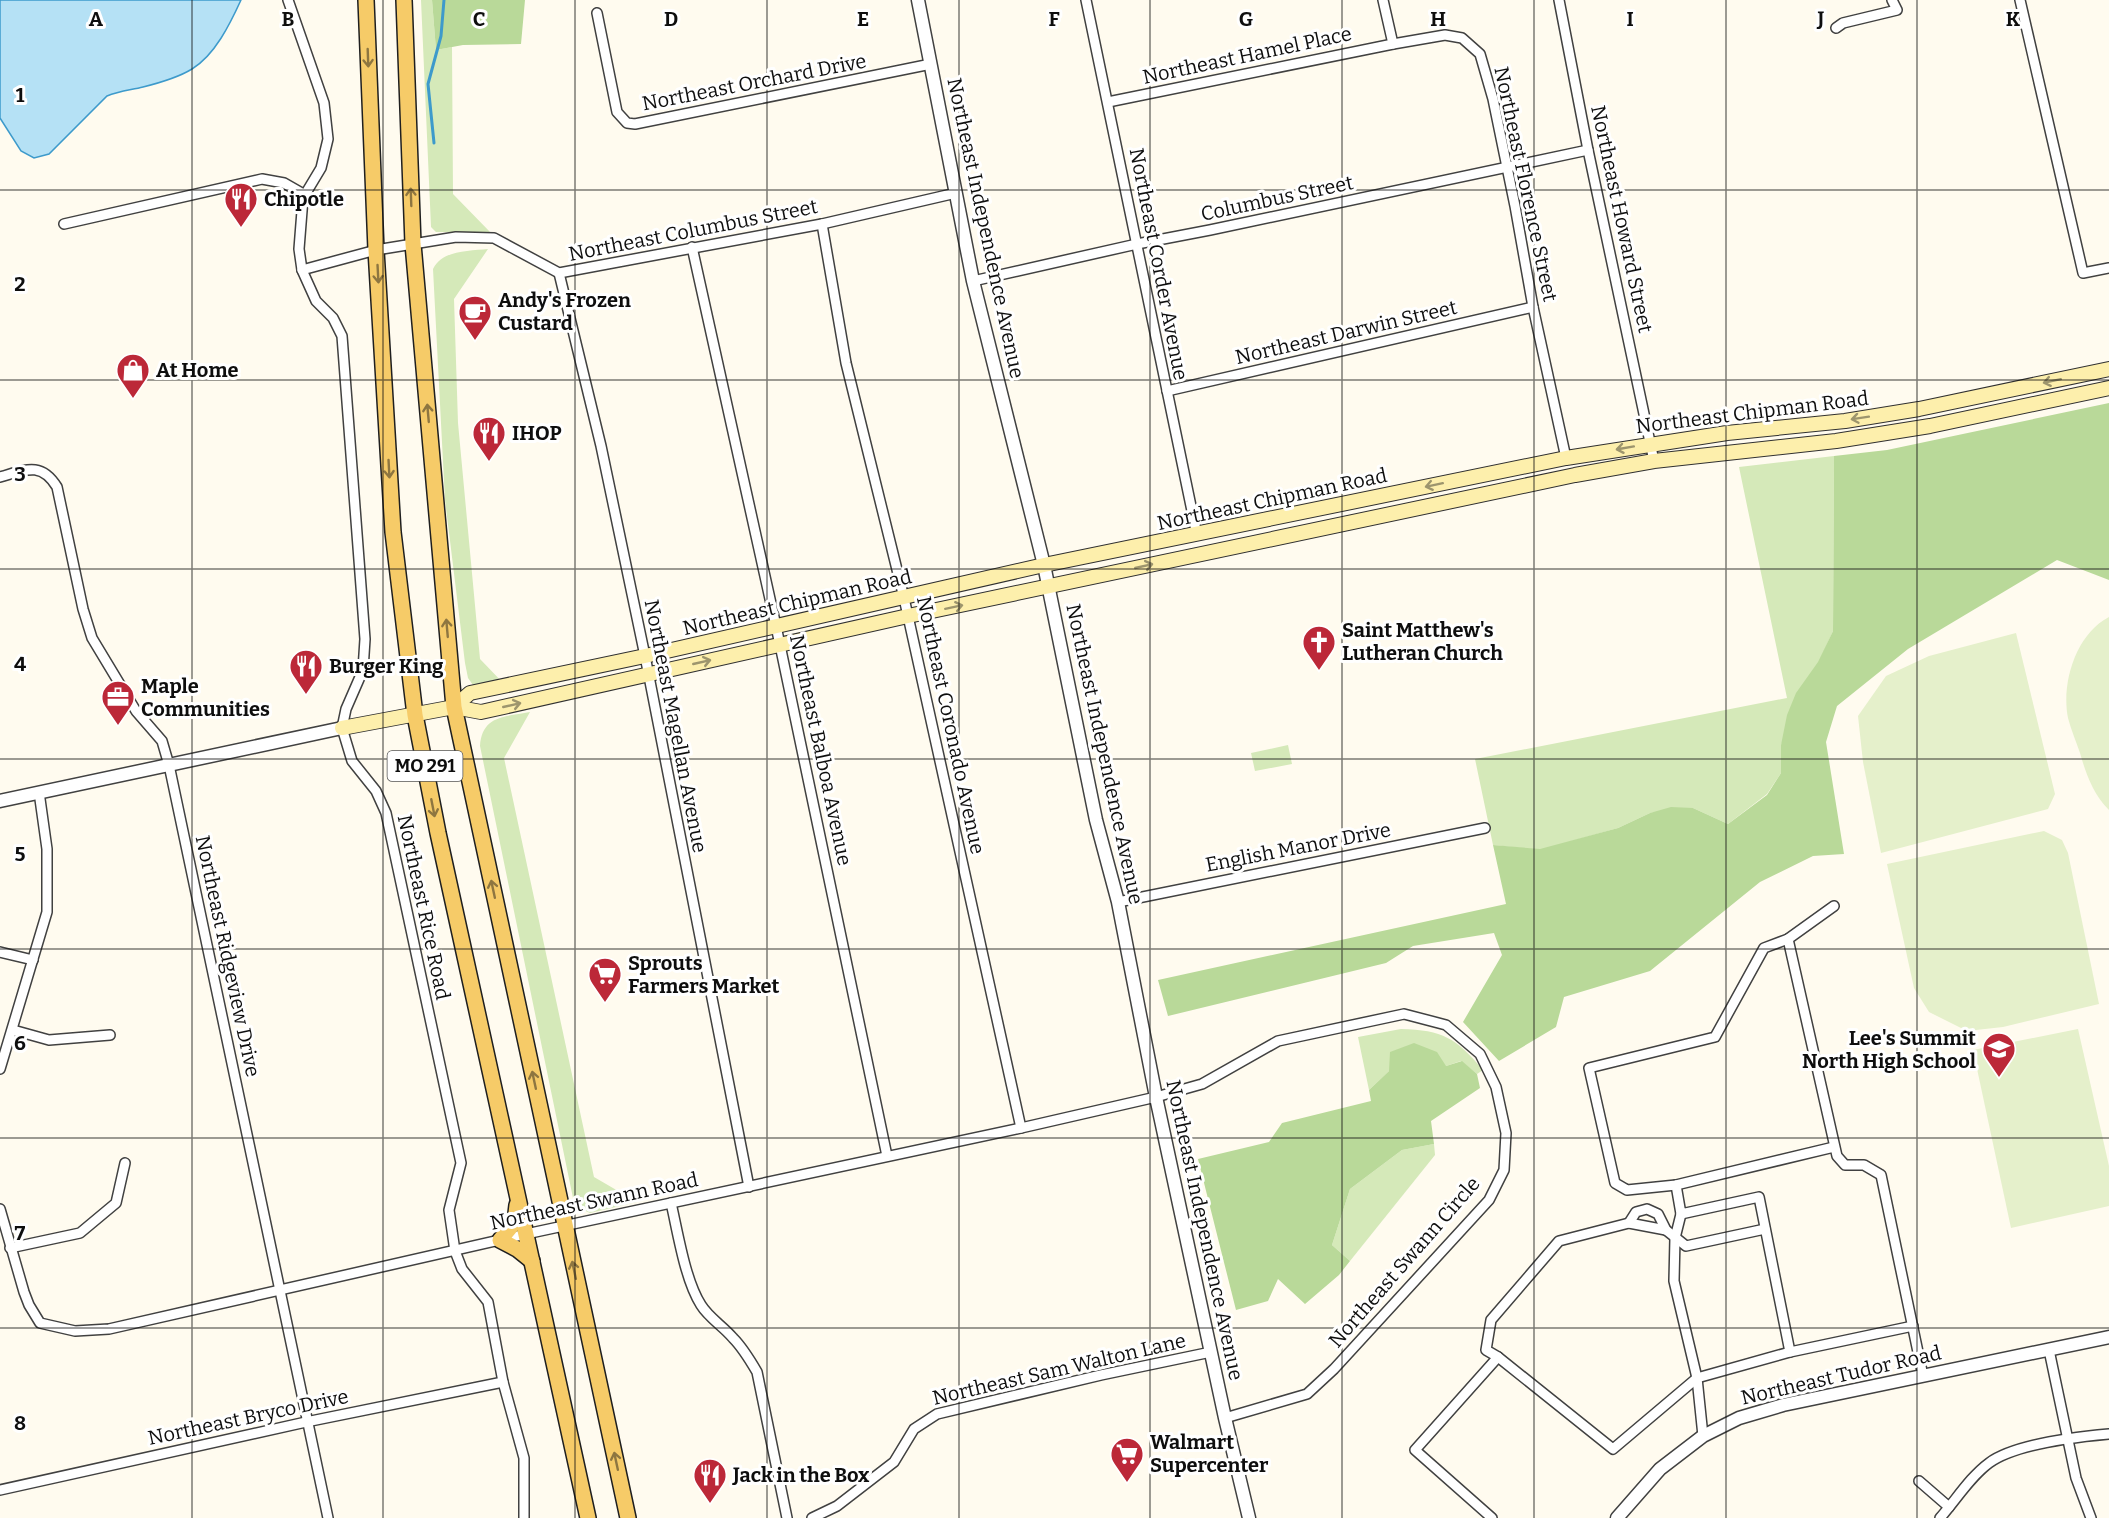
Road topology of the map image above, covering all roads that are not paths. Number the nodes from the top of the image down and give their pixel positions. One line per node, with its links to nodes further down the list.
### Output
1 (288, 0): 18 (street)
2 (366, 0): 24 (main road, MO 291, one-way to 24)
3 (404, 0): 21 (main road, MO 291, one-way to 3)
4 (918, 0): 13 (street, Northeast Independence Avenue)
5 (1086, 0): 14 (street, Northeast Corder Avenue)
6 (1383, 0): 12 (street)
7 (1559, 0): 15 (street, Northeast Howard Street)
8 (1892, 0): 11 (street)
9 (2020, 0): 25 (street)
10 (597, 13): 13 (street, Northeast Orchard Drive)
11 (1836, 28)
12 (1393, 44): 14 (street, Northeast Hamel Place); 16 (street, Northeast Florence Street)
13 (931, 64): 17 (street, Northeast Independence Avenue)
14 (1108, 102): 22 (street, Northeast Corder Avenue)
15 (1588, 150): 16 (street, Columbus Street); 33 (street, Northeast Howard Street)
16 (1506, 168): 22 (street, Columbus Street); 29 (street, Northeast Florence Street)
17 (956, 193): 20 (street, Northeast Columbus Street); 28 (street, Northeast Independence Avenue)
18 (305, 195): 19 (street); 26 (street)
19 (64, 224)
20 (822, 224): 23 (street, Northeast Columbus Street); 42 (street, Northeast Coronado Avenue)
21 (413, 244): 24 (street, Northeast Columbus Street); 27 (street, Northeast Columbus Street); 50 (main road, MO 291, one-way to 21)
22 (1137, 244): 28 (street, Columbus Street); 32 (street, Northeast Corder Avenue)
23 (692, 247): 27 (street, Northeast Columbus Street); 44 (street, Northeast Balboa Avenue)
24 (376, 250): 26 (street, Northeast Columbus Street); 51 (main road, MO 291, one-way to 51)
25 (2109, 268)
26 (302, 270): 52 (street)
27 (559, 273): 46 (street, Northeast Magellan Avenue)
28 (973, 281): 40 (street, Northeast Independence Avenue)
29 (1533, 307): 32 (street, Northeast Darwin Street); 34 (street, Northeast Florence Street)
30 (2109, 369): 33 (main road, Northeast Chipman Road, one-way to 33)
31 (2109, 388): 35 (main road, Northeast Chipman Road)
32 (1167, 391): 38 (street, Northeast Corder Avenue)
33 (1650, 444): 34 (main road, Northeast Chipman Road, one-way to 34); 35 (street, Northeast Howard Street)
34 (1566, 458): 37 (main road, Northeast Chipman Road, one-way to 37)
35 (1654, 461): 39 (main road, Northeast Chipman Road)
36 (0, 477): 53 (street, Northeast Ridgeview Drive)
37 (1330, 506): 38 (main road, Northeast Chipman Road); 39 (main road)
38 (1197, 535): 40 (main road, Northeast Chipman Road)
39 (1203, 553): 41 (main road, Northeast Chipman Road, one-way to 39)
40 (1044, 565): 41 (street, Northeast Independence Avenue); 42 (main road, Northeast Chipman Road)
41 (1049, 587): 43 (main road, Northeast Chipman Road, one-way to 41); 57 (street, Northeast Independence Avenue)
42 (904, 598): 43 (street, Northeast Coronado Avenue); 44 (main road, Northeast Chipman Road)
43 (908, 616): 45 (main road, Northeast Chipman Road); 66 (street, Northeast Coronado Avenue)
44 (776, 626): 45 (street, Northeast Balboa Avenue); 46 (main road, Northeast Chipman Road)
45 (780, 644): 48 (main road, Northeast Chipman Road, one-way to 45); 68 (street, Northeast Balboa Avenue)
46 (645, 656): 47 (main road, Northeast Chipman Road); 48 (street, Northeast Magellan Avenue)
47 (560, 674): 49 (main road); 50 (main road, Northeast Chipman Road)
48 (648, 674): 49 (main road, Northeast Chipman Road); 71 (street, Northeast Magellan Avenue)
49 (566, 693): 50 (main road, Northeast Chipman Road, one-way to 49)
50 (454, 707): 51 (main road, Northeast Chipman Road); 77 (main road, MO 291, one-way to 50)
51 (415, 714): 52 (main road, Northeast Chipman Road); 72 (main road, MO 291, one-way to 72)
52 (342, 728): 53 (street, Northeast Chipman Road); 84 (street, Northeast Rice Road)
53 (169, 765): 54 (street, Northeast Chipman Road); 86 (street, Northeast Ridgeview Drive)
54 (39, 792): 55 (street, Northeast Chipman Road); 61 (street)
55 (0, 801)
56 (1485, 828): 57 (street, English Manor Drive)
57 (1118, 902): 65 (street, Northeast Independence Avenue)
58 (1834, 906): 59 (street)
59 (1788, 939): 67 (street); 70 (street)
60 (0, 952): 61 (street)
61 (33, 960): 62 (street)
62 (13, 1030): 63 (street); 64 (street)
63 (110, 1035)
64 (0, 1069)
65 (1156, 1097): 66 (street, Northeast Swann Road); 90 (street, Northeast Independence Avenue); 96 (street, Northeast Swann Circle)
66 (1021, 1128): 68 (street, Northeast Swann Road)
67 (1834, 1147): 70 (street); 87 (street)
68 (888, 1156): 71 (street, Northeast Swann Road)
69 (125, 1163): 83 (street)
70 (1676, 1185): 75 (street)
71 (749, 1187): 73 (street, Northeast Swann Road)
72 (518, 1199): 80 (main road, MO 291); 82 (main road)
73 (671, 1203): 77 (street, Northeast Swann Road); 108 (street)
74 (0, 1209): 83 (street)
75 (1681, 1214): 78 (street); 81 (street)
76 (1629, 1223): 79 (street); 79 (street); 92 (street)
77 (565, 1225): 80 (street, Northeast Swann Road); 107 (main road, MO 291, one-way to 77)
78 (1765, 1229): 81 (street); 91 (street)
79 (1665, 1230): 81 (street)
80 (526, 1234): 82 (street, Northeast Swann Road); 85 (main road, MO 291)
81 (1675, 1238): 94 (street)
82 (500, 1240): 84 (street, Northeast Swann Road); 85 (main road)
83 (10, 1248): 86 (street, Northeast Swann Road)
84 (455, 1251): 86 (street, Northeast Swann Road); 95 (street, Northeast Rice Road)
85 (532, 1261): 106 (main road, MO 291)
86 (281, 1289): 97 (street, Northeast Ridgeview Drive)
87 (1913, 1326): 91 (street); 93 (street)
88 (2109, 1337): 89 (street, Northeast Tudor Road)
89 (2049, 1350): 93 (street, Northeast Tudor Road); 100 (street)
90 (1211, 1352): 96 (street, Northeast Independence Avenue); 109 (street, Northeast Sam Walton Lane)
91 (1790, 1352): 94 (street)
92 (1498, 1357): 94 (street); 111 (street)
93 (1923, 1376): 99 (street, Northeast Tudor Road)
94 (1697, 1378): 99 (street)
95 (503, 1382): 97 (street, Northeast Bryco Drive); 105 (street, Northeast Rice Road)
96 (1225, 1418): 110 (street, Northeast Independence Avenue)
97 (306, 1422): 102 (street, Northeast Bryco Drive); 104 (street, Northeast Ridgeview Drive)
98 (2109, 1434): 100 (street)
99 (1703, 1436): 112 (street, Northeast Tudor Road)
100 (2068, 1439): 103 (street); 114 (street)
101 (1919, 1481): 103 (street)
102 (0, 1490)
103 (1949, 1507): 113 (street)
104 (327, 1518)
105 (524, 1518)
106 (588, 1518)
107 (628, 1518)
108 (787, 1518)
109 (812, 1518)
110 (1249, 1518)
111 (1492, 1518)
112 (1617, 1518)
113 (1940, 1518)
114 (2091, 1518)

